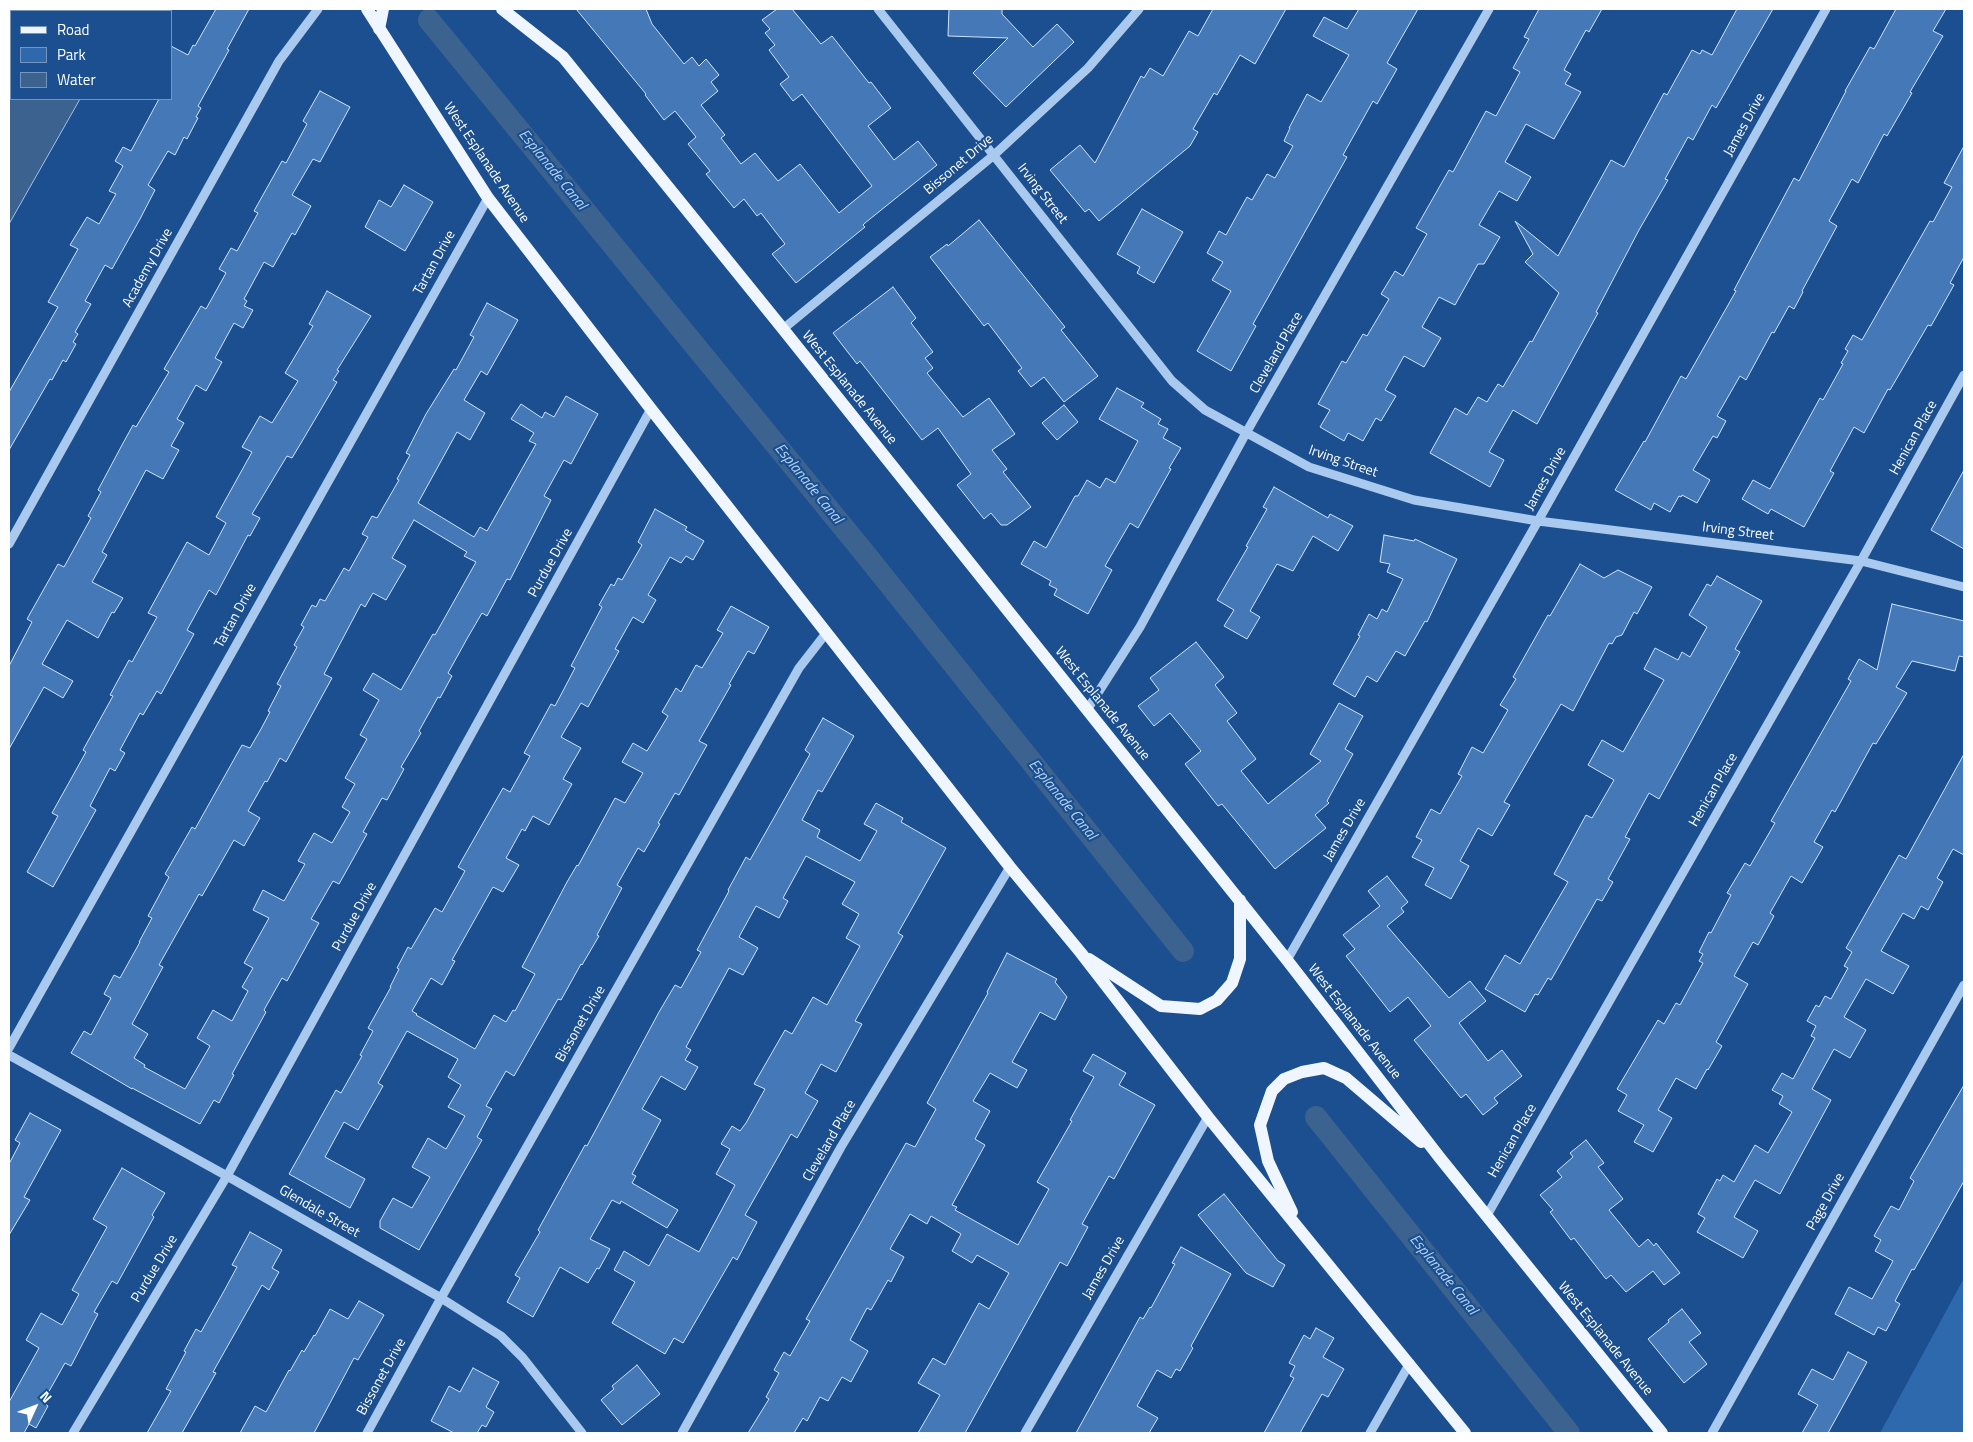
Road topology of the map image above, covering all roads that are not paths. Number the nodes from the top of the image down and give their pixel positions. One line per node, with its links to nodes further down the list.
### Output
1 (318, 9): 17 (street, Academy Drive)
2 (367, 9): 9 (main road, West Esplanade Avenue)
3 (383, 9): 9 (main road)
4 (502, 9): 12 (main road, West Esplanade Avenue)
5 (879, 9): 10 (street, Irving Street)
6 (1139, 9): 10 (street, Bissonet Drive)
7 (1489, 9): 15 (street, Cleveland Place)
8 (1826, 9): 16 (street, James Drive)
9 (379, 29): 11 (main road, West Esplanade Avenue)
10 (994, 155): 12 (street, Bissonet Drive); 15 (street, Irving Street)
11 (488, 198): 14 (main road, West Esplanade Avenue); 27 (street, Tartan Drive)
12 (783, 328): 21 (main road, West Esplanade Avenue)
13 (1964, 375): 18 (street, Henican Place)
14 (651, 409): 20 (main road, West Esplanade Avenue); 31 (street, Purdue Drive)
15 (1246, 433): 16 (street, Irving Street); 21 (street, Cleveland Place)
16 (1538, 521): 18 (street, Irving Street); 25 (street, James Drive)
17 (9, 544)
18 (1861, 561): 19 (street, Irving Street); 32 (street, Henican Place)
19 (1964, 587)
20 (827, 632): 22 (main road, West Esplanade Avenue); 34 (street, Bissonet Drive)
21 (1087, 710): 23 (main road, West Esplanade Avenue)
22 (1010, 867): 24 (main road, West Esplanade Avenue); 39 (street, Cleveland Place)
23 (1240, 900): 24 (main road); 25 (main road, West Esplanade Avenue)
24 (1081, 953): 29 (main road, West Esplanade Avenue)
25 (1287, 960): 30 (main road, West Esplanade Avenue)
26 (1964, 985): 44 (street, Page Drive)
27 (9, 1048)
28 (9, 1055): 31 (street, Glendale Street)
29 (1208, 1117): 33 (main road, West Esplanade Avenue); 40 (street, James Drive)
30 (1440, 1158): 32 (main road, West Esplanade Avenue); 33 (main road)
31 (227, 1176): 34 (street, Glendale Street); 36 (street, Purdue Drive)
32 (1486, 1217): 43 (main road, West Esplanade Avenue)
33 (1300, 1230): 35 (main road, West Esplanade Avenue)
34 (442, 1298): 37 (street, Bissonet Drive); 38 (street, Glendale Street)
35 (1410, 1363): 41 (street); 42 (main road, West Esplanade Avenue)
36 (74, 1433)
37 (367, 1433)
38 (582, 1433)
39 (682, 1433)
40 (1025, 1433)
41 (1370, 1433)
42 (1466, 1433)
43 (1662, 1433)
44 (1712, 1433)

